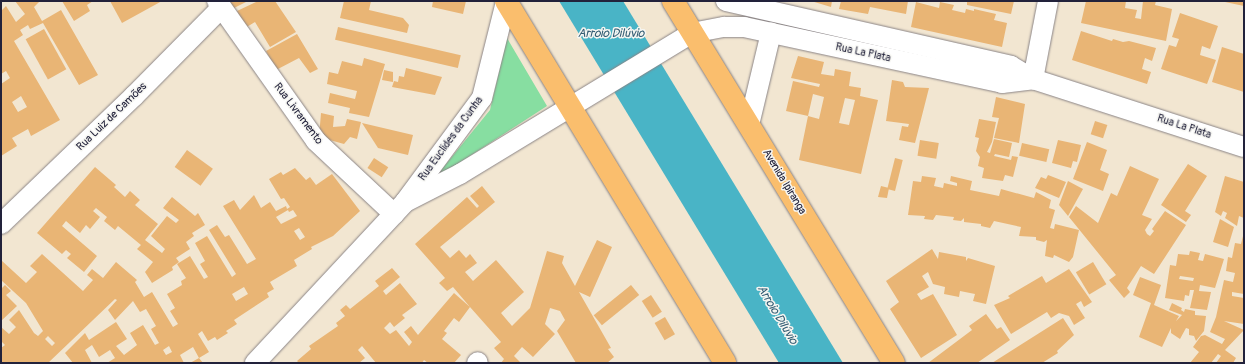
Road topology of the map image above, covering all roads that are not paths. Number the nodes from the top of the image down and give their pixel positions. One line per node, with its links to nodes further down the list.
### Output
1 (506, 1): 10 (main road); 13 (street, Rua Euclides da Cunha)
2 (673, 1): 7 (main road, Avenida Ipiranga)
3 (726, 1): 6 (street, Rua La Plata)
4 (1048, 1): 9 (street)
5 (219, 4): 13 (street, Rua Livramento); 14 (street, Rua Luiz de Camões)
6 (782, 7): 9 (street, Rua La Plata)
7 (692, 33): 8 (street, Rua La Plata); 10 (street, Rua Euclides da Cunha); 11 (main road, Avenida Ipiranga)
8 (771, 34): 9 (street, Rua La Plata); 11 (street)
9 (1034, 79): 12 (street, Rua La Plata)
10 (568, 107): 13 (street, Rua Euclides da Cunha); 16 (main road)
11 (749, 125): 17 (main road, Avenida Ipiranga)
12 (1244, 147)
13 (399, 208): 15 (street, Rua Euclides da Cunha)
14 (1, 224)
15 (255, 363)
16 (725, 363)
17 (894, 363)

